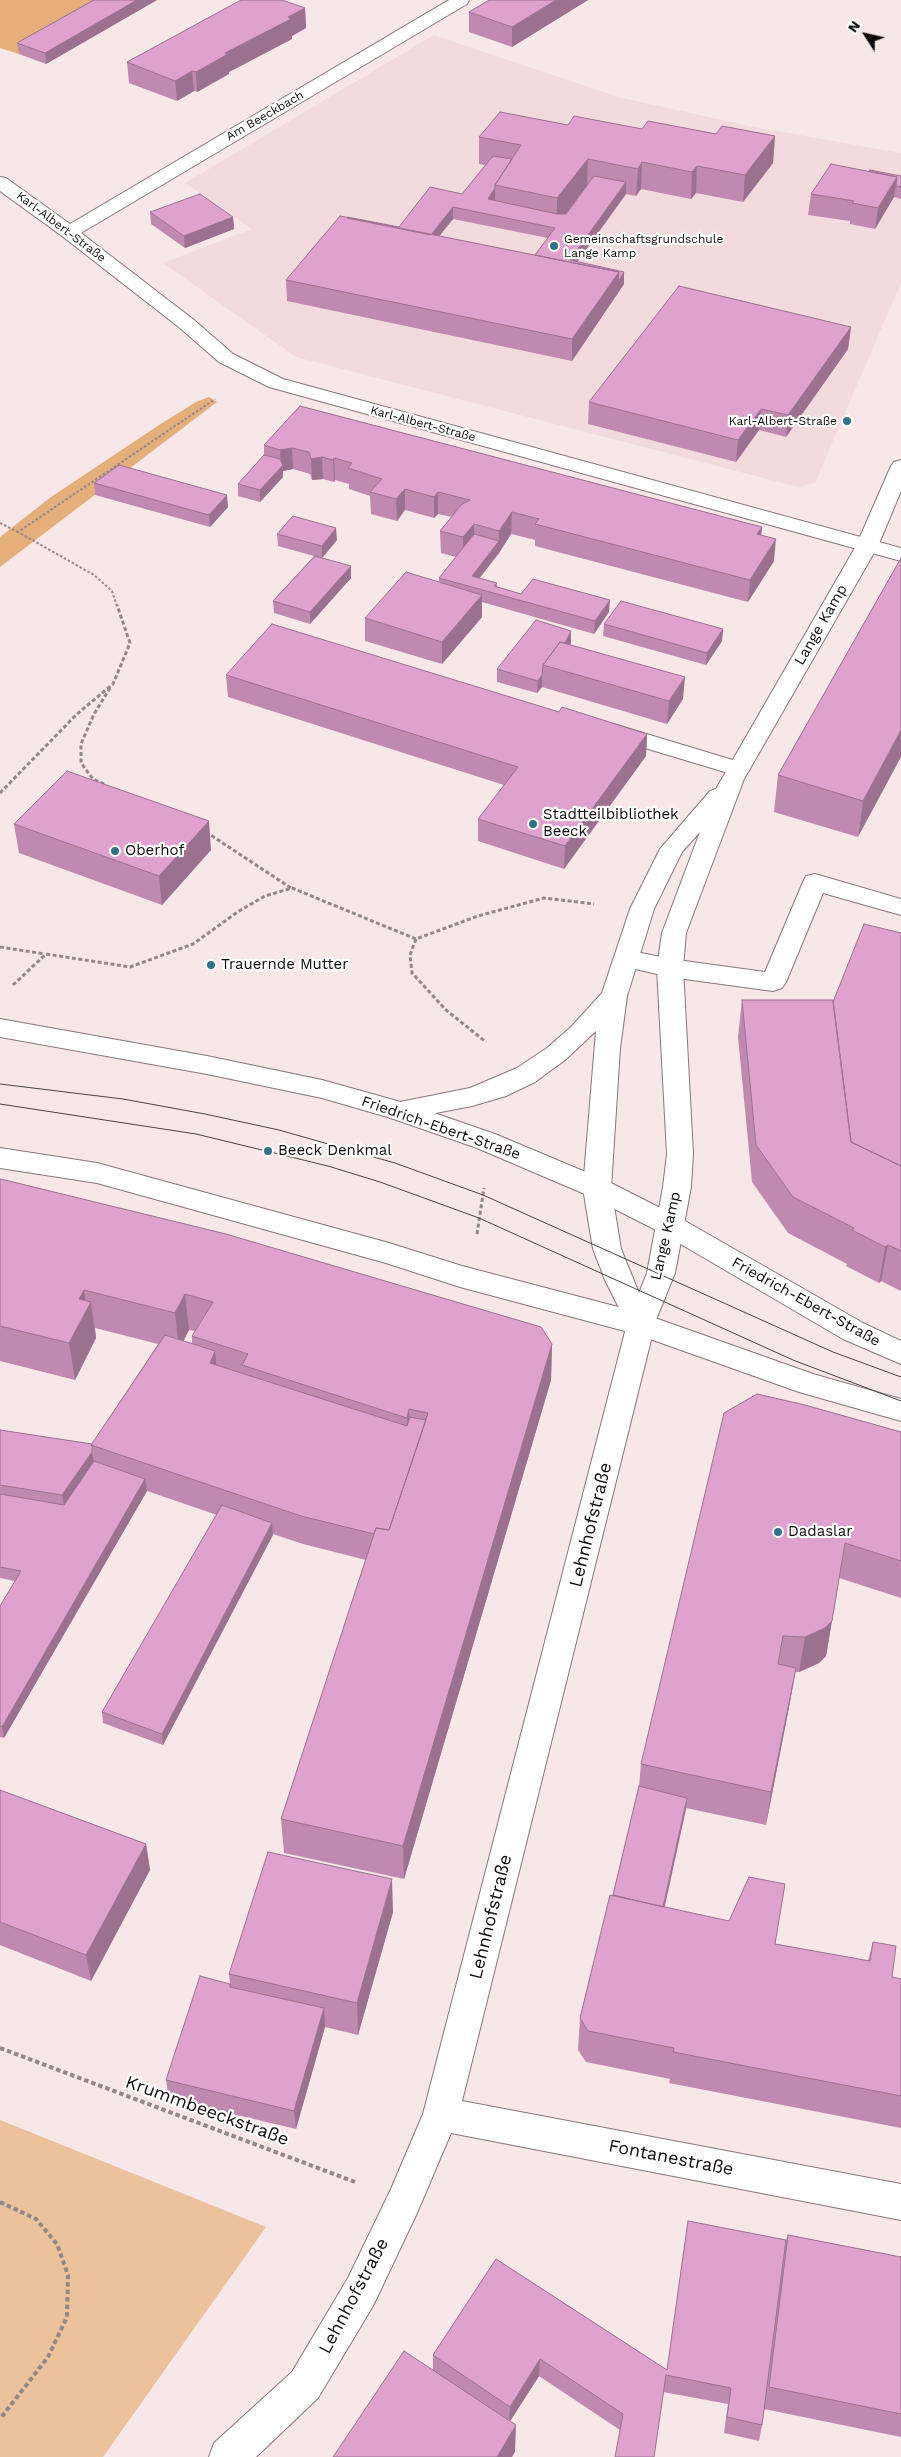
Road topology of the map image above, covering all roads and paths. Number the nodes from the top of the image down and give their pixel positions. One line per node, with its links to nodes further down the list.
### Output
1 (460, 0): 3 (street, Am Beeckbach)
2 (0, 182): 3 (street, Karl-Albert-Straße)
3 (69, 232): 4 (street, Karl-Albert-Straße)
4 (253, 372): 7 (path); 8 (street, Karl-Albert-Straße)
5 (901, 466): 8 (street, Lange Kamp)
6 (0, 523): 7 (path)
7 (18, 532): 10 (path)
8 (867, 546): 9 (street, Karl-Albert-Straße); 12 (street, Lange Kamp)
9 (901, 554)
10 (113, 684): 13 (path); 14 (path)
11 (590, 724): 12 (street)
12 (735, 774): 18 (street, Lange Kamp); 22 (street, Lange Kamp)
13 (110, 787)
14 (0, 793)
15 (204, 832): 16 (path)
16 (292, 888): 18 (path); 20 (path)
17 (901, 907): 22 (street)
18 (642, 909): 21 (street, Lange Kamp)
19 (0, 947): 20 (path)
20 (46, 954): 23 (path)
21 (627, 959): 22 (street); 24 (street, Lange Kamp)
22 (670, 968): 29 (street, Lange Kamp)
23 (7, 991)
24 (614, 996): 26 (street); 28 (street, Lange Kamp)
25 (0, 1028): 26 (street, Friedrich-Ebert-Straße)
26 (399, 1111): 28 (street, Friedrich-Ebert-Straße)
27 (0, 1158): 30 (street)
28 (597, 1188): 29 (street, Friedrich-Ebert-Straße); 30 (street, Lange Kamp)
29 (670, 1225): 30 (street, Lange Kamp); 31 (street, Friedrich-Ebert-Straße)
30 (642, 1324): 32 (street); 34 (street, Lehnhofstraße)
31 (901, 1353)
32 (901, 1410)
33 (0, 2048): 35 (path, Krummbeeckstraße)
34 (441, 2114): 35 (street, Lehnhofstraße); 37 (street, Fontanestraße)
35 (404, 2201): 39 (street, Lehnhofstraße)
36 (0, 2202): 38 (path)
37 (901, 2202)
38 (0, 2419)
39 (228, 2457)

